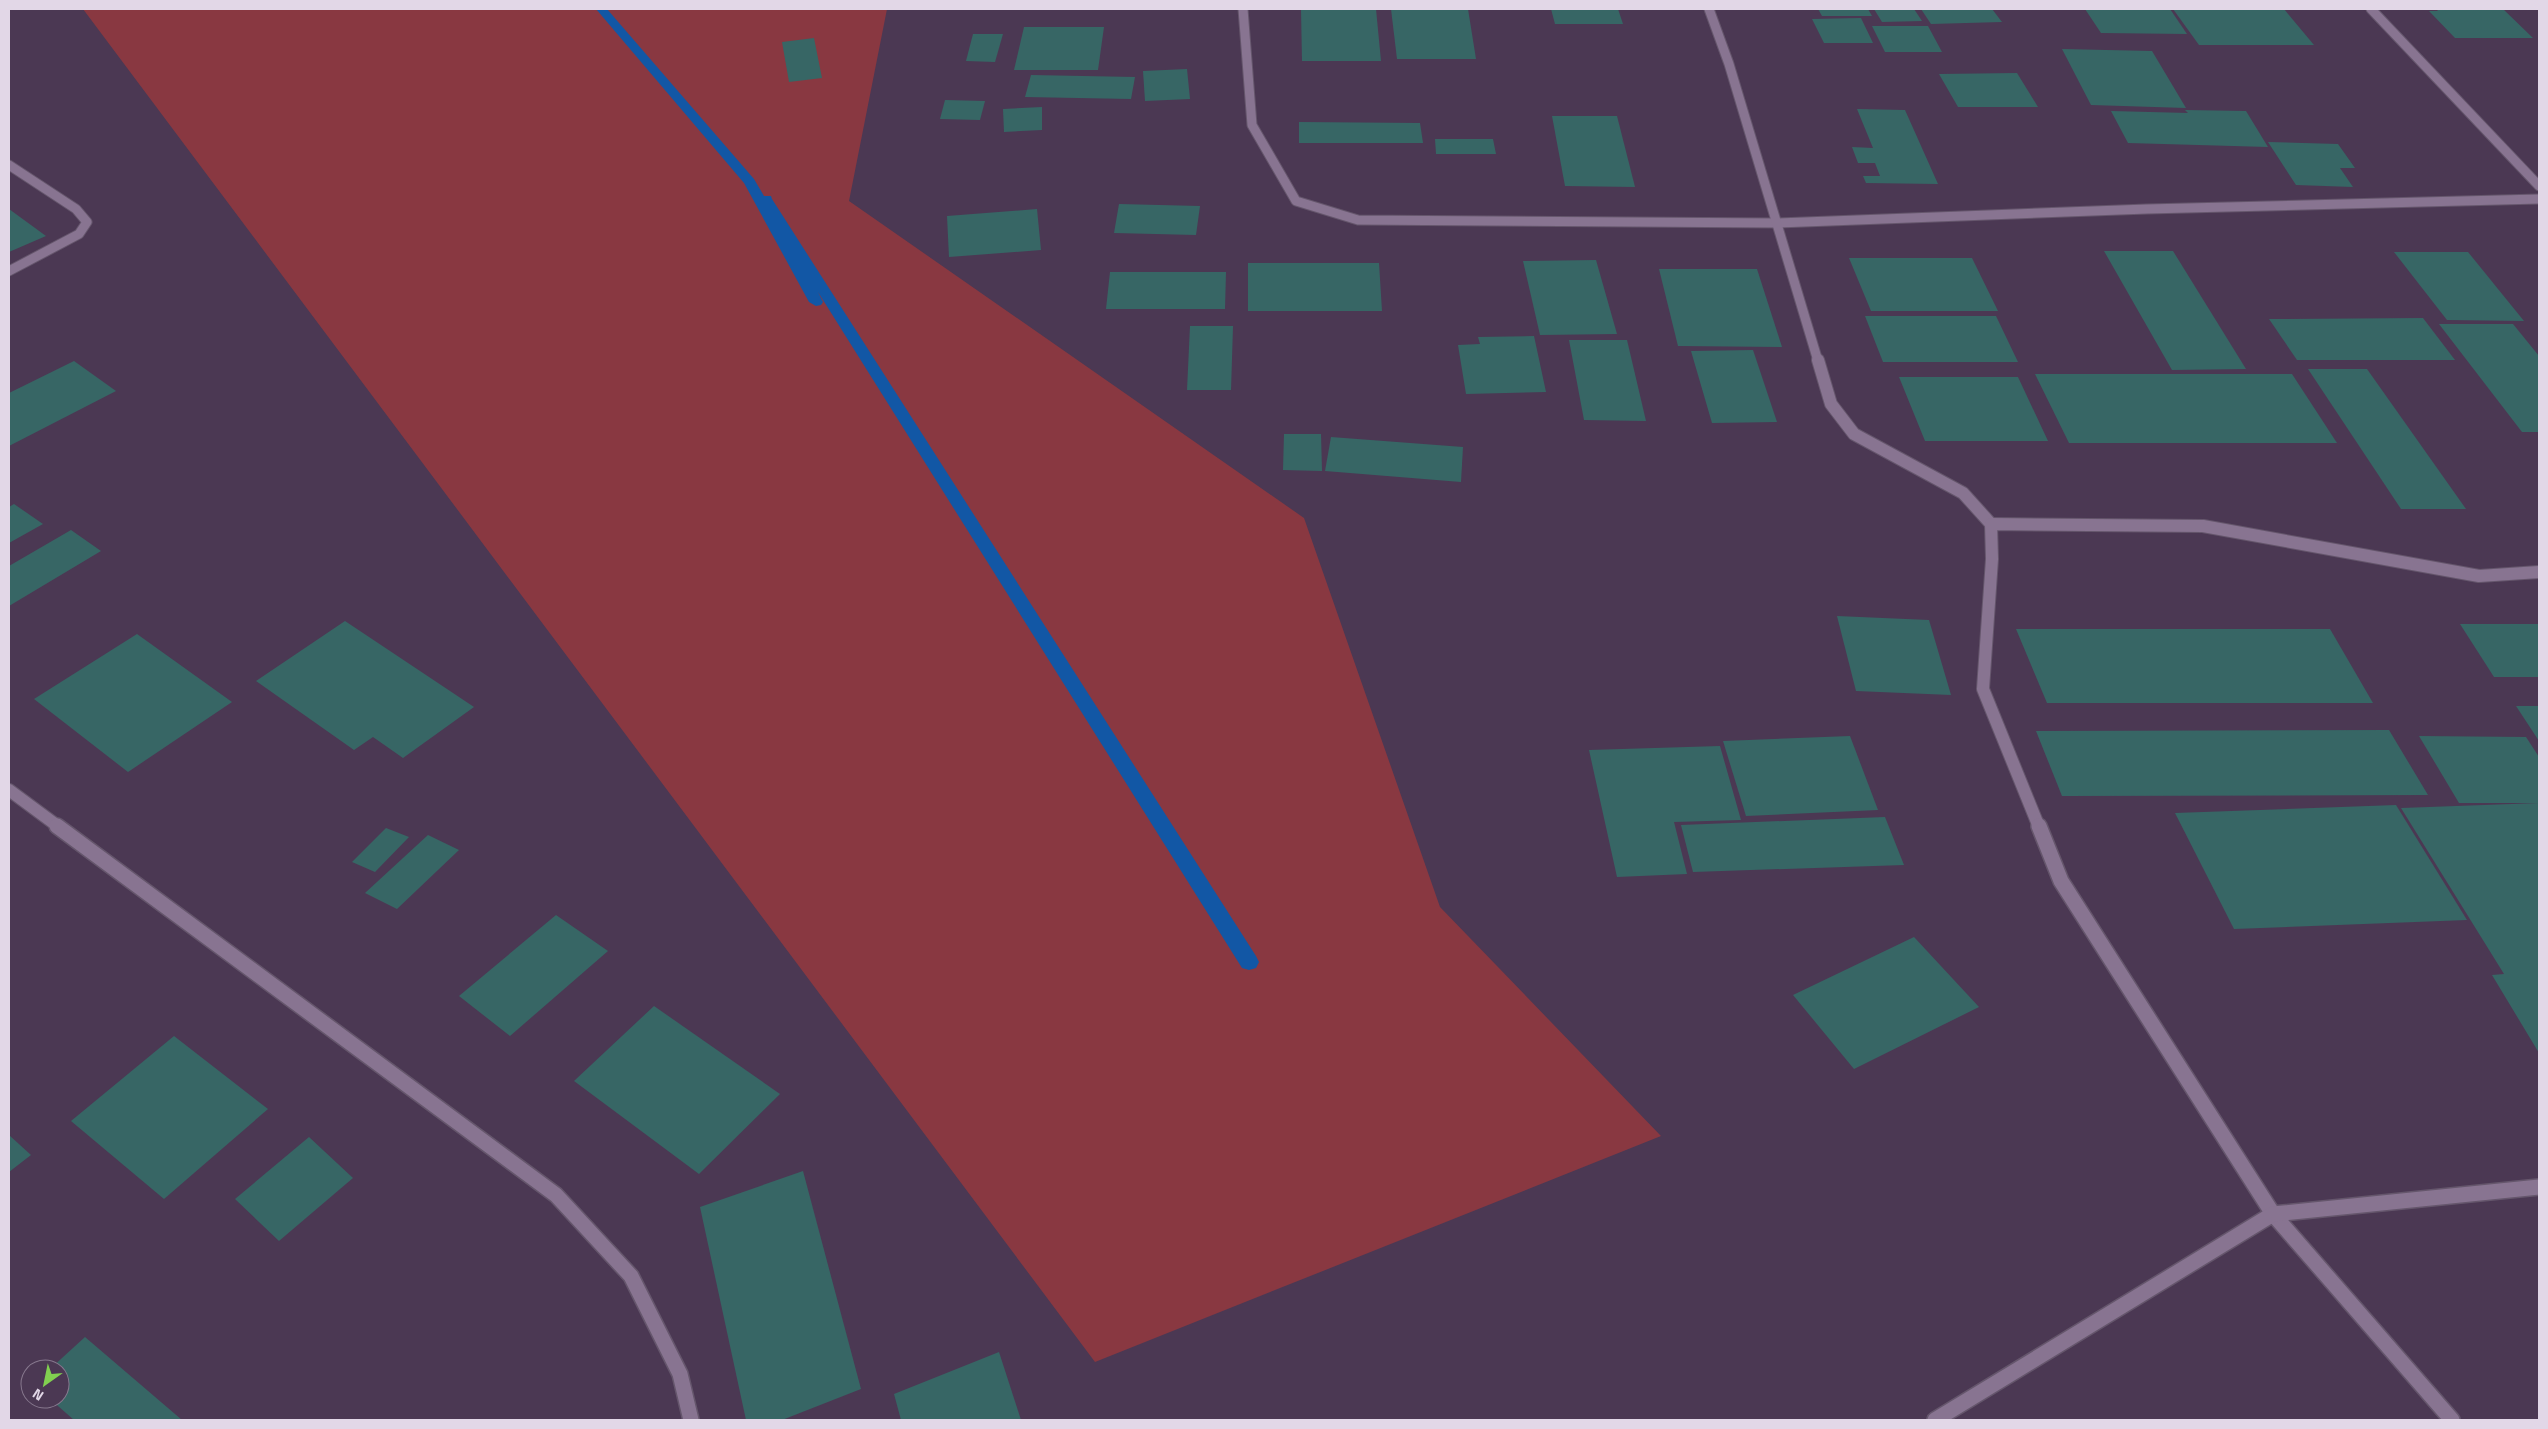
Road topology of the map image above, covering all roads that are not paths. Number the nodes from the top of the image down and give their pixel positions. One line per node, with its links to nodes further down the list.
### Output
1 (1244, 9): 7 (street)
2 (1709, 9): 7 (street)
3 (2371, 9): 5 (street)
4 (9, 165): 8 (street)
5 (2539, 186)
6 (2539, 199): 7 (street)
7 (1777, 223): 9 (street)
8 (9, 271)
9 (1991, 524): 10 (street); 13 (street)
10 (2539, 572)
11 (9, 790): 14 (street)
12 (2539, 1187): 13 (street)
13 (2273, 1214): 15 (street); 16 (street)
14 (691, 1420)
15 (1935, 1420)
16 (2452, 1420)

